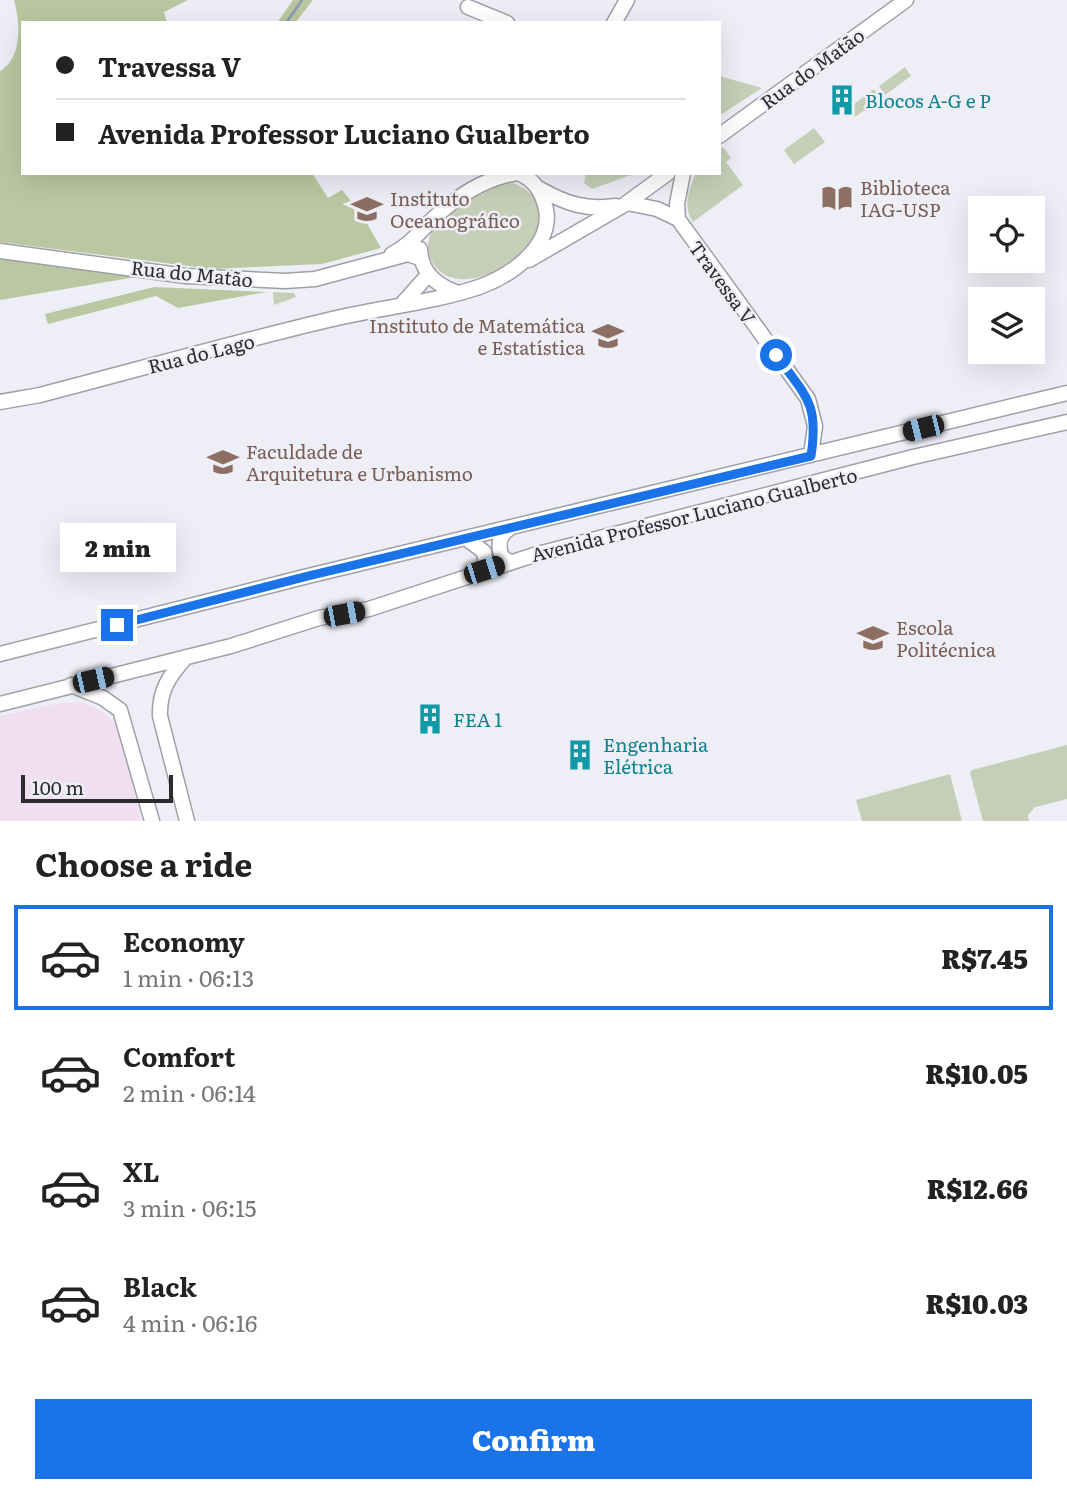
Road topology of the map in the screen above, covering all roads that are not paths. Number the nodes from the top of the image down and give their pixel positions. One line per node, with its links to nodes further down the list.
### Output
1 (627, 0): 5 (street)
2 (906, 0): 6 (street, Rua do Matão)
3 (468, 7): 4 (street)
4 (502, 21)
5 (615, 21)
6 (721, 135)
7 (510, 175): 14 (street)
8 (521, 175): 11 (street)
9 (665, 175): 12 (street)
10 (683, 175): 13 (street, Travessa V)
11 (540, 190): 12 (street); 18 (street)
12 (626, 204): 13 (street, Travessa V); 18 (street)
13 (678, 219): 25 (street, Travessa V)
14 (419, 236): 16 (street); 17 (street, Rua do Matão)
15 (0, 251): 17 (street, Rua do Matão)
16 (420, 258): 17 (street, Rua do Matão); 19 (street)
17 (381, 260)
18 (519, 266): 20 (street)
19 (428, 275): 20 (street); 21 (street)
20 (456, 293): 21 (street, Rua do Lago)
21 (402, 303): 23 (street, Rua do Lago)
22 (1067, 393): 25 (street, Avenida Professor Luciano Gualberto)
23 (0, 402)
24 (1067, 422): 28 (street, Avenida Professor Luciano Gualberto)
25 (811, 456): 26 (street, Avenida Professor Luciano Gualberto)
26 (510, 528): 27 (street, Avenida Professor Luciano Gualberto); 28 (street)
27 (467, 540): 29 (street); 30 (street, Avenida Professor Luciano Gualberto)
28 (510, 562): 29 (street, Avenida Professor Luciano Gualberto)
29 (484, 570): 31 (street, Avenida Professor Luciano Gualberto)
30 (0, 654)
31 (186, 657): 32 (street, Avenida Professor Luciano Gualberto); 35 (street)
32 (69, 685): 33 (street, Avenida Professor Luciano Gualberto); 34 (street)
33 (3, 700)
34 (152, 821)
35 (187, 821)

